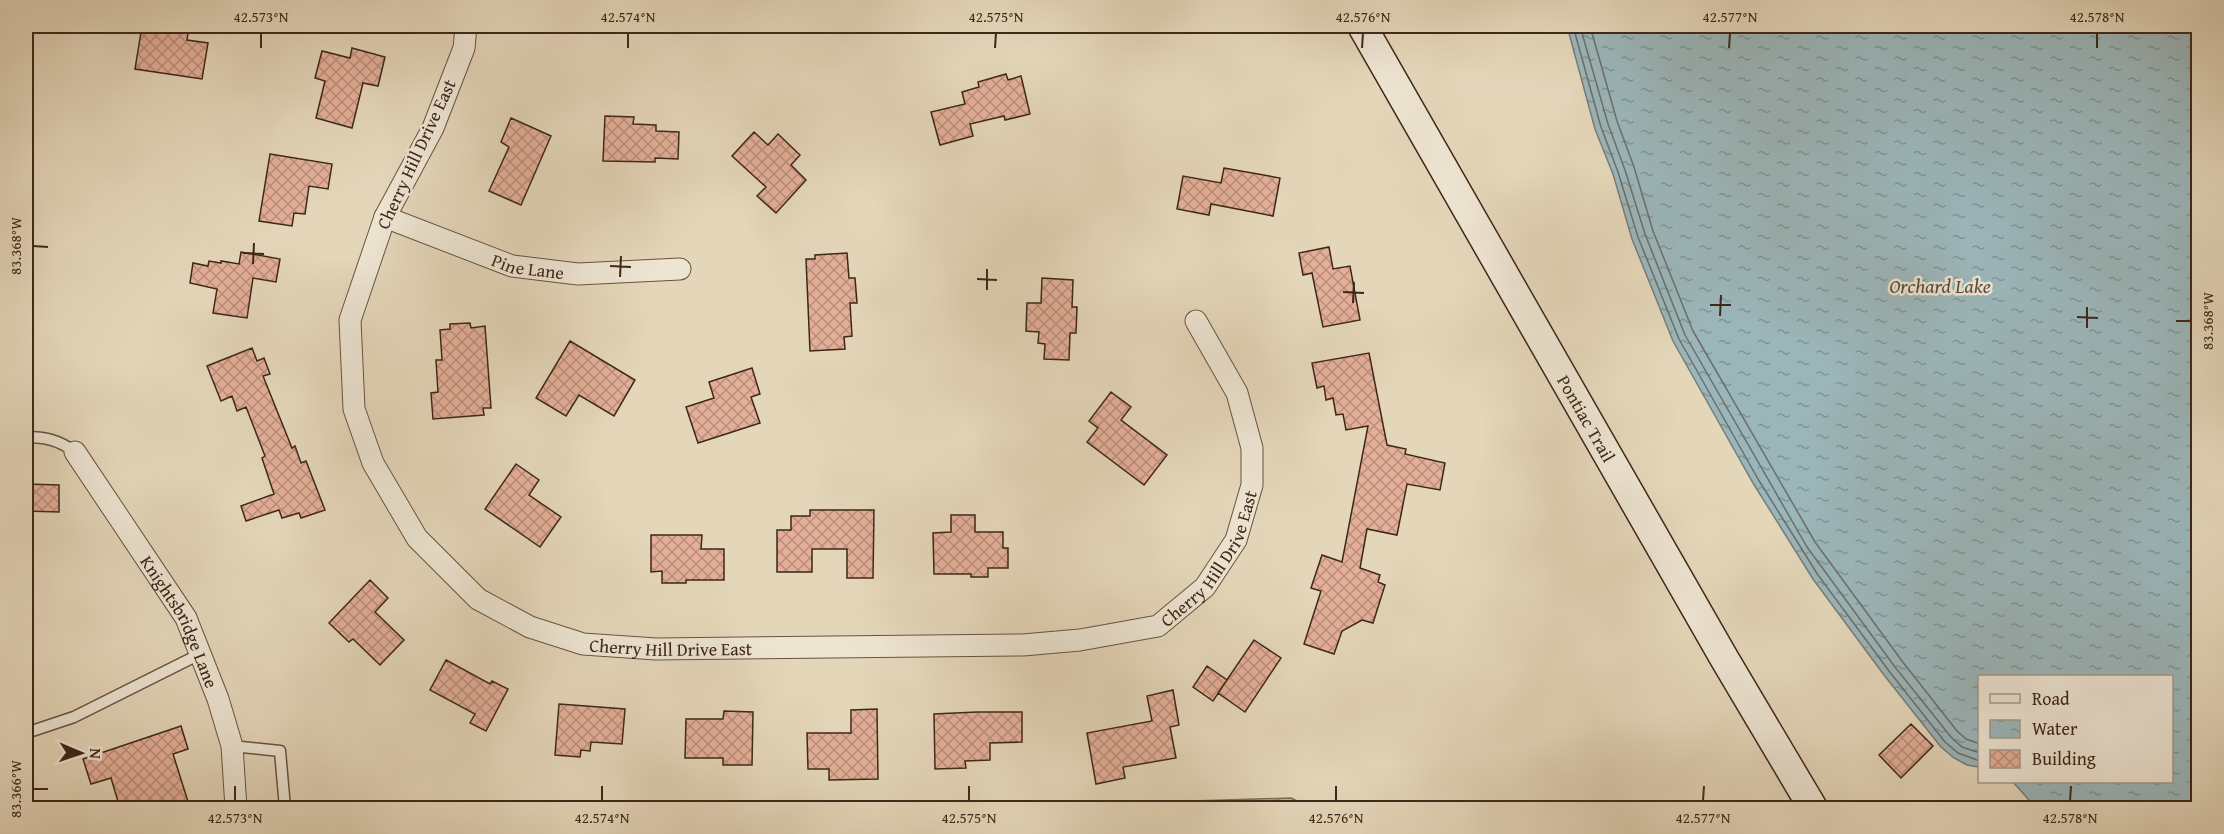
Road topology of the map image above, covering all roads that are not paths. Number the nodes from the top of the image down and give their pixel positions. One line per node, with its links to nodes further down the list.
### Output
1 (466, 26): 3 (street, Cherry Hill Drive East)
2 (1362, 26): 13 (main road, Pontiac Trail)
3 (384, 217): 4 (street, Pine Lane); 5 (street, Cherry Hill Drive East)
4 (680, 269)
5 (1196, 321)
6 (26, 437): 7 (lane)
7 (75, 452): 8 (street, Knightsbridge Lane)
8 (200, 654): 9 (lane); 10 (street, Knightsbridge Lane)
9 (26, 733)
10 (232, 746): 11 (street, Knightsbridge Lane); 12 (lane)
11 (236, 808)
12 (285, 808)
13 (1814, 808)

